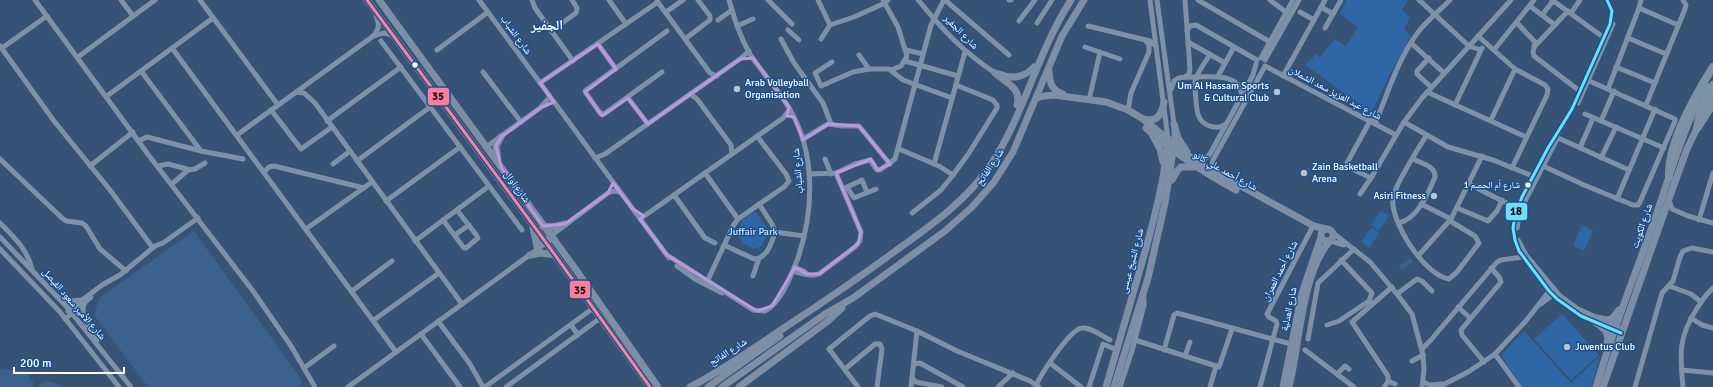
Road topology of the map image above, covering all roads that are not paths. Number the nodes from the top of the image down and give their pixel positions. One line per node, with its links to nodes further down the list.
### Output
1 (35, 0): 58 (street)
2 (121, 0): 59 (street)
3 (155, 0): 59 (street)
4 (200, 0): 60 (street)
5 (366, 0): 46 (main road, شارع اوال)
6 (379, 0): 223 (main road, شارع اوال)
7 (479, 0): 49 (street, شارع الشباب)
8 (532, 0): 77 (street)
9 (572, 0): 77 (street)
10 (609, 0): 68 (street)
11 (683, 0): 50 (street)
12 (698, 0): 86 (street)
13 (731, 0): 48 (street, شارع الشباب)
14 (768, 0): 69 (street)
15 (818, 0): 70 (street)
16 (918, 0): 62 (street, شارع الجفير)
17 (944, 0): 62 (street); 115 (street)
18 (1035, 0): 65 (street)
19 (1052, 0): 43 (street); 66 (street)
20 (1071, 0): 125 (main road, شارع الفاتح)
21 (1084, 0): 130 (main road, شارع الفاتح)
22 (1150, 0): 79 (street)
23 (1157, 0): 166 (street)
24 (1185, 0): 80 (street)
25 (1198, 0): 93 (street)
26 (1270, 0): 51 (street)
27 (1293, 0): 51 (street)
28 (1299, 0): 121 (street)
29 (1325, 0): 45 (street)
30 (1340, 0): 54 (street)
31 (1419, 0): 55 (street)
32 (1450, 0): 55 (street)
33 (1534, 0): 44 (street)
34 (1553, 0): 53 (street); 56 (street)
35 (1580, 0): 53 (street)
36 (1607, 0): 57 (street)
37 (1611, 0): 57 (street)
38 (1639, 0): 47 (street)
39 (1684, 0): 72 (street)
40 (657, 1): 50 (street); 68 (street)
41 (885, 1): 70 (street); 105 (street)
42 (1507, 1): 82 (street)
43 (1057, 4)
44 (1530, 6): 56 (street); 67 (street)
45 (1321, 7): 54 (street); 64 (street)
46 (373, 8): 81 (main road, شارع اوال); 83 (street)
47 (1639, 8): 72 (street); 85 (street)
48 (732, 10): 63 (street); 73 (street, شارع الشباب)
49 (488, 12): 104 (street); 150 (street, شارع الشباب)
50 (666, 12): 86 (street)
51 (1286, 12): 93 (street)
52 (1300, 12): 64 (street)
53 (1570, 12): 71 (street); 84 (street)
54 (1333, 14): 75 (street)
55 (1435, 15): 94 (street); 98 (street)
56 (1542, 15): 71 (street)
57 (1613, 15): 84 (street); 149 (street)
58 (47, 16): 100 (street); 116 (street)
59 (133, 16): 116 (street)
60 (213, 18): 102 (street); 175 (street)
61 (753, 18): 73 (street)
62 (933, 18): 109 (street, شارع الجفير); 111 (street)
63 (718, 20)
64 (1314, 20): 146 (street)
65 (1019, 21)
66 (1037, 23)
67 (1517, 23): 99 (street); 107 (street)
68 (626, 24): 96 (street)
69 (792, 24)
70 (830, 24): 88 (street)
71 (1555, 25): 99 (street)
72 (1678, 25): 113 (street)
73 (737, 26): 108 (street, شارع الشباب)
74 (1088, 26): 90 (street)
75 (1325, 28)
76 (788, 30): 89 (street)
77 (551, 31): 122 (street)
78 (667, 31): 133 (street)
79 (1154, 31): 90 (street); 97 (street)
80 (1187, 31): 92 (street); 101 (street, شارع عبد العزيز سعد الشملان)
81 (392, 35): 83 (street); 198 (main road, شارع اوال)
82 (1478, 36): 95 (street); 98 (street)
83 (372, 37): 152 (street)
84 (1603, 37): 149 (street)
85 (1628, 38): 113 (street); 132 (street)
86 (685, 39): 143 (street)
87 (781, 39): 200 (street)
88 (821, 39)
89 (799, 40)
90 (1146, 40): 97 (street); 184 (street)
91 (381, 41): 129 (street)
92 (1188, 42): 112 (street); 147 (street)
93 (1270, 42): 121 (street)
94 (1411, 43): 118 (street); 185 (street)
95 (1486, 43): 106 (street); 107 (street)
96 (598, 44): 122 (street); 133 (street)
97 (1156, 46): 172 (street)
98 (1469, 46): 106 (street); 141 (street)
99 (1536, 46): 161 (street)
100 (1, 47): 246 (street)
101 (1234, 47): 121 (street, شارع عبد العزيز سعد الشملان); 126 (street)
102 (172, 48): 137 (street); 210 (street)
103 (1085, 48): 110 (street)
104 (437, 50)
105 (906, 50): 111 (street); 123 (street)
106 (1481, 50): 177 (street)
107 (1494, 50): 135 (street)
108 (749, 51): 117 (street, شارع الشباب); 119 (street)
109 (965, 52): 140 (street, شارع الجفير); 144 (street)
110 (1100, 52): 120 (street); 171 (street)
111 (923, 54): 127 (street)
112 (1210, 54): 126 (street); 148 (street)
113 (1666, 54): 151 (street)
114 (859, 55): 134 (street)
115 (1009, 55)
116 (78, 57): 163 (street)
117 (753, 58): 119 (street); 181 (street, شارع الشباب)
118 (1429, 58): 141 (street); 156 (street)
119 (740, 59): 143 (street)
120 (1120, 59)
121 (1260, 60): 131 (street); 131 (street, شارع عبد العزيز سعد الشملان); 164 (street)
122 (573, 61): 150 (street)
123 (905, 61): 127 (street); 136 (street)
124 (832, 62): 134 (street)
125 (1038, 62): 140 (main road); 193 (main road, شارع الفاتح)
126 (1225, 63): 145 (street)
127 (921, 65): 144 (street); 155 (street)
128 (1713, 66): 262 (highway)
129 (401, 67): 179 (street); 192 (street)
130 (1049, 67): 170 (main road, شارع الفاتح); 171 (main road)
131 (1264, 67): 146 (street, شارع عبد العزيز سعد الشملان); 251 (street)
132 (1616, 67): 151 (street); 157 (street)
133 (616, 69): 168 (street)
134 (869, 69): 136 (street)
135 (1515, 69): 191 (street); 215 (street)
136 (891, 70): 155 (street)
137 (141, 71): 163 (street); 227 (street)
138 (483, 72): 196 (street)
139 (662, 72): 168 (street)
140 (995, 73): 193 (main road)
141 (1444, 73): 156 (street)
142 (1713, 74): 262 (main road, شارع الكويت)
143 (717, 76): 162 (street)
144 (958, 76): 153 (street)
145 (1218, 76): 148 (street); 164 (street)
146 (1283, 76): 194 (street, شارع عبد العزيز سعد الشملان)
147 (1185, 77): 148 (street); 166 (street)
148 (1197, 77): 205 (street)
149 (1587, 80): 157 (street); 161 (street)
150 (540, 83): 165 (street, شارع الشباب)
151 (1655, 83): 178 (street)
152 (307, 84): 159 (street); 173 (street)
153 (956, 85): 169 (street); 258 (street)
154 (1713, 85): 208 (highway)
155 (915, 86): 169 (street); 226 (street)
156 (1431, 87): 160 (street)
157 (1608, 89): 158 (street)
158 (1614, 91): 178 (street); 195 (street)
159 (296, 92): 173 (street); 175 (street)
160 (1427, 92): 177 (street); 197 (street)
161 (1582, 92): 216 (street)
162 (690, 94): 199 (street); 230 (street)
163 (107, 96): 209 (street)
164 (1242, 96): 202 (street)
165 (550, 97): 176 (street, شارع الشباب); 180 (street)
166 (1170, 97): 201 (street)
167 (1713, 97): 208 (main road, شارع الكويت)
168 (628, 98): 199 (street)
169 (952, 98): 243 (street)
170 (1037, 98): 171 (main road); 350 (main road, شارع الفاتح)
171 (1088, 100): 184 (main road)
172 (1164, 102): 190 (main road); 221 (street)
173 (315, 103): 192 (street)
174 (1713, 104): 208 (highway)
175 (278, 105): 183 (street)
176 (556, 105): 180 (street); 232 (street, شارع الشباب)
177 (1456, 105): 191 (street)
178 (1646, 105): 182 (street)
179 (430, 107): 222 (street); 238 (street)
180 (540, 108): 196 (street)
181 (790, 109): 187 (street, شارع الشباب); 188 (street)
182 (1655, 109): 217 (street); 225 (street)
183 (271, 110): 204 (street); 210 (street)
184 (1128, 110): 190 (main road); 207 (main road, شارع أحمد علي كانو)
185 (1381, 110): 194 (street); 203 (street)
186 (1585, 114): 189 (street)
187 (794, 117): 188 (street); 218 (street, شارع الشباب)
188 (783, 118): 212 (street)
189 (1593, 118): 195 (street); 224 (street)
190 (1143, 119): 221 (main road)
191 (1491, 120): 215 (street)
192 (327, 121): 204 (street)
193 (1014, 121): 348 (main road, شارع الفاتح)
194 (1370, 121): 203 (street, شارع عبد العزيز سعد الشملان); 263 (street)
195 (1602, 121): 206 (street)
196 (521, 122): 214 (street)
197 (1404, 122): 211 (street); 213 (street)
198 (458, 123): 223 (main road); 301 (main road, شارع اوال)
199 (648, 124): 229 (street)
200 (831, 124): 218 (street); 242 (street)
201 (1174, 124): 221 (street); 240 (main road)
202 (1226, 124): 205 (street); 219 (street)
203 (1375, 124): 211 (street, شارع عبد العزيز سعد الشملان)
204 (332, 127): 228 (street)
205 (1213, 127): 219 (street)
206 (1616, 127): 217 (street); 233 (street)
207 (1147, 128): 221 (main road, شارع أحمد علي كانو); 259 (main road)
208 (1697, 128): 279 (main road, شارع الكويت)
209 (133, 132): 220 (street); 246 (street)
210 (237, 135): 253 (street)
211 (1396, 135): 263 (street)
212 (757, 136): 230 (street); 283 (street)
213 (1426, 136): 231 (street); 237 (street)
214 (501, 137): 223 (street); 248 (main road)
215 (1526, 137): 249 (street)
216 (1557, 138): 224 (street); 245 (street)
217 (1643, 138): 225 (street); 252 (street)
218 (803, 139): 256 (street, شارع الشباب)
219 (1218, 140): 240 (street)
220 (139, 141): 227 (street); 247 (street)
221 (1171, 145): 240 (main road, شارع أحمد علي كانو); 240 (main road, شارع أحمد علي كانو); 259 (main road, شارع الشيخ عيسى); 271 (main road, شارع الشيخ عيسى)
222 (460, 147): 268 (street); 281 (street)
223 (486, 147): 248 (main road, شارع اوال)
224 (1580, 148): 233 (street)
225 (1664, 148): 280 (street)
226 (899, 149): 242 (street); 243 (street)
227 (201, 151): 235 (street)
228 (350, 151): 238 (street); 241 (street)
229 (605, 154): 232 (street); 244 (street)
230 (732, 154): 254 (street)
231 (1482, 156): 249 (street); 266 (street)
232 (595, 158): 244 (street, شارع الشباب)
233 (1601, 158): 252 (street)
234 (0, 159): 337 (street)
235 (243, 159)
236 (825, 159): 257 (street)
237 (1413, 159): 284 (street); 299 (street)
238 (357, 161): 264 (street)
239 (205, 162): 250 (street)
240 (1194, 162): 251 (main road, شارع أحمد علي كانو); 267 (main road, شارع أحمد علي كانو); 271 (main road)
241 (333, 164)
242 (890, 164): 257 (street)
243 (934, 164): 258 (street)
244 (600, 165): 260 (street, شارع الشباب)
245 (1542, 165): 261 (street); 280 (street)
246 (90, 166): 322 (street)
247 (158, 166): 250 (street); 265 (street)
248 (501, 167): 305 (main road, شارع اوال)
249 (1512, 168): 261 (street)
250 (188, 170): 265 (street)
251 (1211, 170): 267 (main road, شارع أحمد علي كانو)
252 (1629, 170): 280 (street)
253 (264, 172): 269 (street); 307 (street)
254 (705, 173): 278 (street); 294 (street)
255 (1713, 173): 275 (street)
256 (809, 174): 257 (street); 313 (street, شارع الشباب)
257 (833, 174): 270 (street)
258 (953, 175): 291 (street)
259 (1164, 175): 385 (main road, شارع الشيخ عيسى)
260 (610, 177): 273 (street, شارع الشباب); 276 (street)
261 (1536, 177): 289 (street)
262 (1668, 177): 352 (main road, شارع الكويت)
263 (1371, 178): 277 (street)
264 (372, 182): 269 (street); 281 (street)
265 (172, 184): 292 (street)
266 (1469, 184): 282 (street); 285 (street)
267 (1233, 185): 306 (main road, شارع أحمد علي كانو); 308 (main road, شارع أحمد علي كانو)
268 (489, 186): 287 (street); 309 (street)
269 (364, 188): 307 (street)
270 (845, 188): 274 (street); 274 (street); 335 (street)
271 (1168, 188): 347 (main road, شارع الشيخ عيسى)
272 (876, 189): 274 (street)
273 (620, 192): 276 (street); 286 (street, شارع الشباب)
274 (867, 192)
275 (1710, 192): 297 (street)
276 (608, 193): 302 (street)
277 (1360, 194)
278 (674, 195): 288 (street); 319 (street)
279 (1670, 196): 290 (street); 304 (main road, شارع الكويت)
280 (1617, 199)
281 (386, 200): 317 (street)
282 (1502, 200): 285 (street); 289 (street)
283 (759, 204): 294 (street); 310 (street)
284 (1421, 204): 296 (street); 299 (street)
285 (1457, 208): 296 (street)
286 (633, 209): 288 (street); 293 (street, شارع الشباب)
287 (458, 210): 295 (street); 303 (street)
288 (653, 210): 293 (street)
289 (1519, 210): 329 (street); 346 (street)
290 (1676, 211): 297 (street); 304 (street)
291 (912, 213)
292 (198, 218): 322 (street); 399 (street)
293 (640, 219): 340 (street, شارع الشباب)
294 (738, 219): 320 (street)
295 (443, 220): 311 (street); 317 (street)
296 (1450, 220): 328 (street); 328 (street)
297 (1699, 220): 300 (street)
298 (0, 223): 336 (street)
299 (1399, 223): 328 (street)
300 (1713, 223)
301 (532, 224): 318 (main road, شارع اوال); 321 (main road)
302 (565, 224): 305 (main road); 315 (street)
303 (469, 225): 311 (street); 311 (street)
304 (1660, 225): 372 (main road, شارع الكويت)
305 (543, 226): 315 (main road, شارع اوال)
306 (1312, 228): 314 (main road, شارع أحمد علي كانو); 379 (street, شارع أحمد العمران)
307 (306, 229): 344 (street)
308 (1326, 229): 314 (main road); 316 (main road, شارع أحمد علي كانو)
309 (522, 230)
310 (775, 232): 313 (street); 330 (street)
311 (454, 235)
312 (0, 236): 336 (street, شارع الأمير سعود الفيصل)
313 (804, 236): 335 (street, شارع الشباب)
314 (1321, 236): 316 (main road, شارع أحمد علي كانو); 381 (main road, شارع العدلية)
315 (551, 237): 318 (street); 355 (main road, شارع اوال)
316 (1331, 239): 323 (street); 441 (main road, شارع العدلية)
317 (416, 241): 338 (street)
318 (545, 242): 321 (street); 326 (street); 327 (main road, شارع اوال)
319 (715, 243)
320 (724, 245): 330 (street); 340 (street)
321 (537, 246): 333 (street)
322 (153, 248): 337 (street)
323 (1353, 248): 331 (street); 343 (street)
324 (0, 249): 361 (street, شارع الأمير سعود الفيصل)
325 (1713, 252): 341 (street)
326 (530, 255): 327 (main road); 333 (street)
327 (555, 255): 358 (main road, شارع اوال)
328 (1418, 256)
329 (1523, 256): 334 (street); 346 (street)
330 (760, 258): 339 (street)
331 (1341, 260): 356 (street); 376 (street)
332 (392, 261): 344 (street)
333 (514, 265): 354 (street)
334 (1491, 268): 357 (street); 362 (street)
335 (793, 269): 340 (street, شارع الشباب)
336 (32, 270): 349 (street, شارع الأمير سعود الفيصل)
337 (126, 271): 351 (street)
338 (439, 273): 354 (street); 365 (street)
339 (753, 276)
340 (706, 283)
341 (1669, 286): 353 (street); 447 (street)
342 (1713, 288): 353 (street)
343 (1394, 290): 345 (street); 356 (street); 390 (street)
344 (352, 291): 365 (street)
345 (1432, 291)
346 (1552, 291): 366 (street); 392 (street)
347 (1143, 292): 378 (street); 383 (main road, شارع الشيخ عيسى)
348 (836, 294): 412 (main road, شارع الفاتح); 423 (main road, شارع الفاتح)
349 (58, 297): 351 (street); 359 (street, شارع الأمير سعود الفيصل)
350 (853, 298): 424 (main road, شارع الفاتح); 425 (main road, شارع الفاتح)
351 (85, 300): 359 (street); 382 (street)
352 (1625, 302): 366 (main road); 372 (main road, شارع الكويت)
353 (1701, 302): 363 (street)
354 (462, 304): 367 (street)
355 (600, 304): 358 (main road); 360 (main road, شارع اوال)
356 (1372, 304): 369 (street); 408 (street)
357 (1458, 308): 362 (street); 390 (street)
358 (592, 309): 364 (main road, شارع اوال); 368 (street)
359 (71, 311): 361 (street); 382 (street, شارع الأمير سعود الفيصل)
360 (607, 313): 364 (main road); 411 (main road, شارع اوال)
361 (64, 317): 416 (street, شارع الأمير سعود الفيصل)
362 (1470, 318): 395 (street)
363 (1691, 318): 370 (street); 402 (street)
364 (599, 319): 375 (street); 411 (main road, شارع اوال)
365 (374, 320): 389 (street)
366 (1596, 320): 372 (street); 391 (main road)
367 (438, 321): 374 (street); 421 (street)
368 (571, 325): 375 (street); 421 (street)
369 (1327, 325)
370 (1713, 328)
371 (1232, 329): 379 (street); 386 (street); 398 (street)
372 (1619, 330): 391 (main road, شارع الكويت); 446 (main road, شارع الكويت)
373 (917, 332): 397 (street); 400 (street); 403 (street)
374 (421, 334): 389 (street); 420 (street)
375 (578, 334): 422 (street)
376 (1308, 339)
377 (1110, 340): 396 (street)
378 (1134, 340): 386 (street); 388 (street)
379 (1273, 340): 381 (street); 439 (street, شارع أحمد العمران)
380 (1190, 342): 393 (street)
381 (1291, 344): 440 (main road, شارع العدلية)
382 (98, 345): 417 (street, شارع الأمير سعود الفيصل)
383 (1126, 345): 388 (main road); 436 (main road, شارع الشيخ عيسى)
384 (334, 346): 399 (street)
385 (1117, 350): 434 (street); 435 (main road, شارع الشيخ عيسى)
386 (1164, 350): 393 (street)
387 (1305, 350): 405 (street)
388 (1132, 351): 437 (street)
389 (396, 352): 419 (street)
390 (1423, 352): 394 (street); 410 (street)
391 (1606, 353): 445 (main road, شارع الكويت)
392 (1495, 354): 395 (street); 444 (street)
393 (1185, 356): 398 (street)
394 (1412, 360)
395 (1484, 362): 415 (street)
396 (1050, 363): 414 (street); 433 (street)
397 (914, 364): 406 (street); 430 (street)
398 (1216, 366): 438 (street)
399 (304, 368): 418 (street)
400 (845, 368): 426 (street); 427 (street)
401 (1349, 369): 405 (street)
402 (1682, 370): 404 (street); 448 (street)
403 (1013, 373): 407 (street); 431 (street)
404 (1713, 373)
405 (1337, 374): 442 (street)
406 (912, 378): 413 (street); 428 (street)
407 (1030, 381): 414 (street); 432 (street)
408 (1388, 381): 409 (street); 443 (street)
409 (1395, 384)
410 (1422, 385): 415 (street)
411 (653, 386)
412 (692, 386)
413 (931, 386): 429 (street)
414 (1038, 386)
415 (1442, 386)
416 (119, 387)
417 (131, 387)
418 (315, 387)
419 (348, 387)
420 (460, 387)
421 (484, 387)
422 (506, 387)
423 (708, 387)
424 (722, 387)
425 (739, 387)
426 (858, 387)
427 (877, 387)
428 (911, 387)
429 (942, 387)
430 (963, 387)
431 (998, 387)
432 (1028, 387)
433 (1081, 387)
434 (1090, 387)
435 (1106, 387)
436 (1114, 387)
437 (1120, 387)
438 (1210, 387)
439 (1260, 387)
440 (1283, 387)
441 (1290, 387)
442 (1354, 387)
443 (1384, 387)
444 (1519, 387)
445 (1596, 387)
446 (1603, 387)
447 (1635, 387)
448 (1683, 387)

